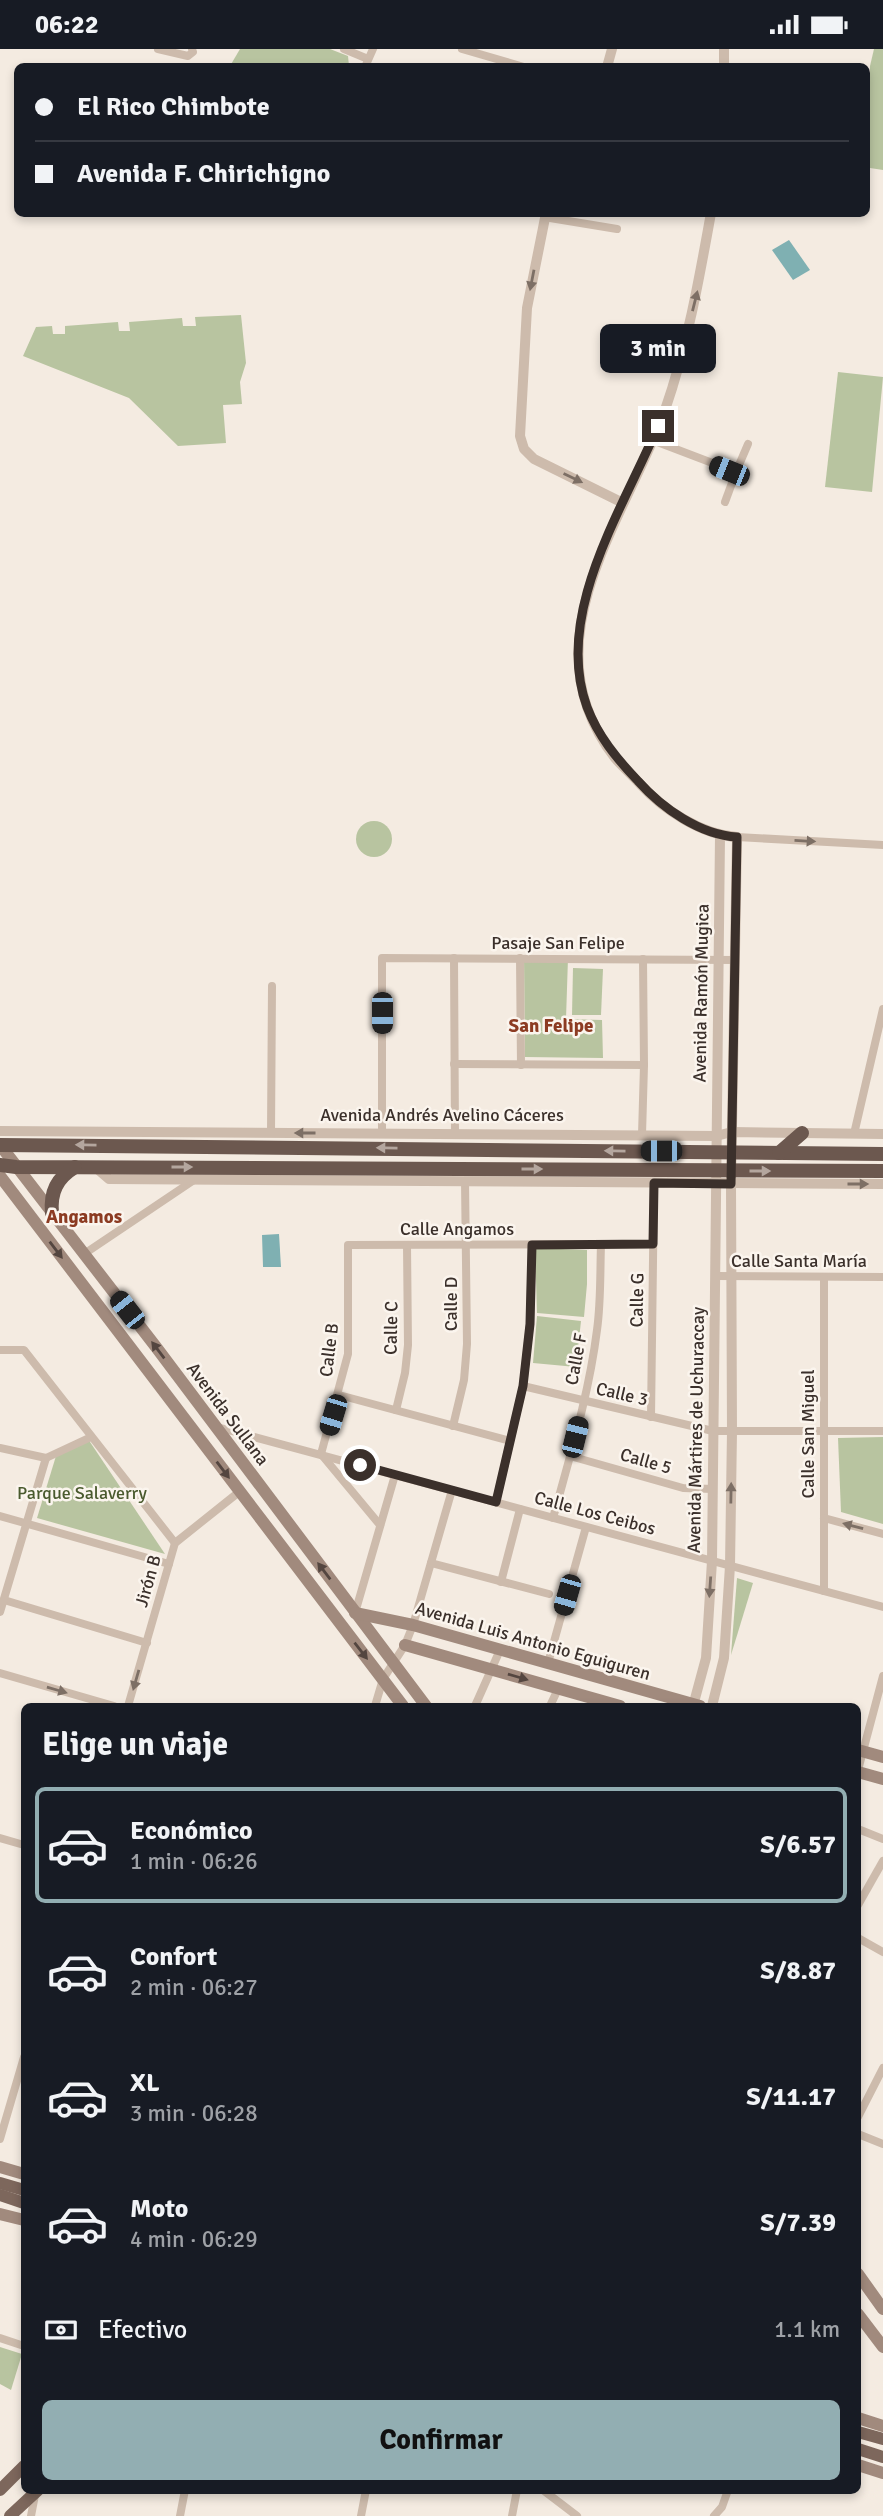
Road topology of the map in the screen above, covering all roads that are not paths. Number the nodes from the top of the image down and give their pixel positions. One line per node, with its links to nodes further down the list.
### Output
1 (158, 49): 2 (street)
2 (192, 49)
3 (345, 49): 6 (street)
4 (373, 49): 6 (street)
5 (462, 49): 7 (street)
6 (366, 63)
7 (510, 63)
8 (545, 217): 16 (street, one-way to 16)
9 (555, 217): 11 (street)
10 (711, 217): 12 (street, one-way to 10)
11 (617, 229)
12 (652, 440): 14 (street); 16 (street)
13 (748, 444): 14 (street)
14 (736, 472): 15 (street)
15 (725, 502)
16 (623, 503): 17 (street)
17 (720, 836): 18 (street); 23 (street, Avenida Ramón Mugica)
18 (737, 837): 19 (street, one-way to 19); 24 (street, Avenida Ramón Mugica)
19 (883, 845)
20 (454, 958): 21 (street, Pasaje San Felipe); 27 (street); 34 (street, Pasaje San Felipe)
21 (520, 958): 22 (street, Pasaje San Felipe); 28 (street)
22 (643, 958): 23 (street, Pasaje San Felipe); 29 (street)
23 (719, 960): 24 (street, Pasaje San Felipe); 39 (street, Avenida Ramón Mugica)
24 (735, 960): 31 (street, Avenida Ramón Mugica)
25 (272, 986): 32 (street)
26 (883, 1009): 36 (street)
27 (454, 1065): 28 (street); 35 (street)
28 (521, 1065): 29 (street)
29 (644, 1065): 38 (street)
30 (0, 1132): 32 (street, Avenida Andrés Avelino Cáceres)
31 (732, 1132): 33 (street, Avenida Andrés Avelino Cáceres); 39 (street, Avenida Andrés Avelino Cáceres); 42 (street, Avenida Ramón Mugica)
32 (271, 1133): 34 (street, Avenida Andrés Avelino Cáceres, one-way to 32)
33 (802, 1133): 36 (street, Avenida Andrés Avelino Cáceres); 43 (highway)
34 (382, 1134): 35 (street, Avenida Andrés Avelino Cáceres)
35 (455, 1134): 38 (street, Avenida Andrés Avelino Cáceres)
36 (854, 1134): 37 (street, Avenida Andrés Avelino Cáceres)
37 (883, 1134)
38 (642, 1135): 39 (street, Avenida Andrés Avelino Cáceres)
39 (716, 1136): 41 (street, Avenida Ramón Mugica)
40 (0, 1145): 41 (highway, Avenida Andrés Avelino Cáceres, one-way to 40); 46 (main road, Avenida Sullana)
41 (716, 1152): 42 (highway, Avenida Andrés Avelino Cáceres); 51 (street, Avenida Mártires de Uchuraccay)
42 (732, 1152): 43 (highway, Avenida Andrés Avelino Cáceres); 52 (street, Avenida Mártires de Uchuraccay)
43 (779, 1153): 44 (highway, Avenida Andrés Avelino Cáceres)
44 (883, 1154)
45 (0, 1165): 46 (highway)
46 (16, 1167): 47 (highway); 55 (main road, Avenida Sullana)
47 (75, 1167): 48 (highway); 59 (highway)
48 (95, 1167): 51 (highway, one-way to 51); 53 (street)
49 (883, 1171): 52 (highway, one-way to 49)
50 (0, 1176): 58 (main road)
51 (716, 1177): 52 (highway); 56 (street); 67 (street, Avenida Mártires de Uchuraccay)
52 (731, 1177): 57 (street, one-way to 57); 68 (street, Avenida Mártires de Uchuraccay)
53 (194, 1180): 54 (street); 66 (street)
54 (465, 1181): 56 (street); 63 (street, Calle D)
55 (29, 1183): 58 (main road); 59 (main road, Avenida Sullana)
56 (654, 1183): 61 (street, Calle G)
57 (883, 1184)
58 (15, 1196): 84 (main road, one-way to 84)
59 (52, 1213): 66 (main road, Avenida Sullana)
60 (601, 1244): 61 (street, Calle Angamos); 64 (street, Calle Angamos); 74 (street, Calle F)
61 (653, 1244): 76 (street, Calle G)
62 (407, 1245): 63 (street, Calle Angamos); 65 (street, Calle Angamos); 75 (street, Calle C)
63 (466, 1245): 64 (street, Calle Angamos); 77 (street, Calle D)
64 (532, 1245): 72 (street)
65 (346, 1247): 73 (street, Calle B)
66 (84, 1254): 78 (main road, Avenida Sullana, one-way to 66)
67 (715, 1276): 68 (street, Calle Santa María); 79 (street, Avenida Mártires de Uchuraccay)
68 (730, 1276): 69 (street, Calle Santa María); 80 (street, Avenida Mártires de Uchuraccay)
69 (824, 1277): 70 (street, Calle Santa María); 81 (street, Calle San Miguel)
70 (883, 1277)
71 (0, 1350): 83 (street)
72 (523, 1386): 74 (street, Calle 3); 85 (street)
73 (339, 1395): 75 (street); 87 (street, Calle B)
74 (584, 1401): 76 (street, Calle 3); 88 (street, Calle F)
75 (396, 1410): 77 (street)
76 (651, 1417): 79 (street, Calle 3)
77 (453, 1426): 85 (street)
78 (217, 1427): 84 (main road); 87 (street, Calle Los Ceibos); 114 (main road, Avenida Sullana, one-way to 78)
79 (713, 1431): 80 (street, Calle 3); 91 (street, Avenida Mártires de Uchuraccay)
80 (732, 1431): 81 (street, Calle 3); 107 (street, Avenida Mártires de Uchuraccay, one-way to 80)
81 (824, 1431): 82 (street, Calle 3); 98 (street, Calle San Miguel)
82 (883, 1431)
83 (91, 1437): 89 (street); 103 (street)
84 (197, 1437): 93 (main road, one-way to 93)
85 (510, 1441): 94 (street)
86 (0, 1448): 89 (street)
87 (321, 1454): 90 (street, Calle Los Ceibos); 100 (street)
88 (570, 1456): 91 (street, Calle 5); 97 (street, Calle F)
89 (46, 1458): 99 (street)
90 (395, 1475): 92 (street, Calle Los Ceibos); 100 (street)
91 (713, 1489): 104 (street, Avenida Mártires de Uchuraccay)
92 (452, 1490): 94 (street, Calle Los Ceibos); 105 (street)
93 (239, 1492): 103 (street, Jirón B); 124 (main road, one-way to 124)
94 (496, 1502): 95 (street, Calle Los Ceibos)
95 (520, 1509): 97 (street, Calle Los Ceibos); 108 (street)
96 (0, 1516): 99 (street)
97 (553, 1518): 101 (street, Calle Los Ceibos)
98 (824, 1518): 102 (street, one-way to 98); 109 (street, Calle San Miguel)
99 (27, 1524): 106 (street); 111 (street)
100 (380, 1525): 114 (street)
101 (586, 1527): 104 (street, Calle Los Ceibos); 119 (street)
102 (883, 1534)
103 (175, 1543): 106 (street, Jirón B)
104 (712, 1561): 107 (street, Calle Los Ceibos); 135 (street, Avenida Mártires de Uchuraccay, one-way to 135)
105 (431, 1563): 108 (street); 115 (street)
106 (169, 1564): 116 (street, Jirón B)
107 (730, 1566): 109 (street, Calle Los Ceibos); 136 (street, Avenida Mártires de Uchuraccay)
108 (500, 1581): 110 (street)
109 (824, 1591): 112 (street, Calle Los Ceibos)
110 (549, 1594)
111 (4, 1600): 113 (street); 116 (street)
112 (883, 1607)
113 (0, 1612)
114 (355, 1613): 115 (main road, Avenida Luis Antonio Eguiguren); 120 (main road, Avenida Sullana)
115 (413, 1625): 117 (street); 118 (main road, Avenida Luis Antonio Eguiguren)
116 (146, 1643): 127 (street, Jirón B, one-way to 127)
117 (405, 1645): 120 (street); 121 (main road)
118 (500, 1650): 119 (main road, Avenida Luis Antonio Eguiguren); 121 (street)
119 (548, 1663): 134 (main road, Avenida Luis Antonio Eguiguren)
120 (394, 1665): 124 (street); 130 (main road, Avenida Sullana)
121 (492, 1670): 125 (main road, one-way to 125); 131 (street)
122 (0, 1673): 126 (street, one-way to 126)
123 (883, 1676): 137 (street)
124 (383, 1679): 128 (street); 129 (main road)
125 (558, 1689): 132 (street); 133 (main road)
126 (104, 1703)
127 (129, 1703)
128 (376, 1703)
129 (401, 1703)
130 (424, 1703)
131 (476, 1703)
132 (551, 1703)
133 (609, 1703)
134 (685, 1703)
135 (696, 1703)
136 (713, 1703)
137 (861, 1747)
138 (861, 1750): 139 (main road)
139 (883, 1757)
140 (861, 1772): 141 (main road)
141 (883, 1779)
142 (861, 1830): 144 (street)
143 (0, 1838): 145 (street)
144 (883, 1839)
145 (21, 1844)
146 (883, 1860): 147 (street)
147 (861, 1900)
148 (861, 1940): 149 (street)
149 (883, 1952)
150 (21, 2068): 154 (street)
151 (883, 2068): 152 (street)
152 (861, 2111)
153 (861, 2135): 155 (street)
154 (0, 2139)
155 (883, 2144)
156 (0, 2167): 157 (main road)
157 (21, 2173)
158 (0, 2183): 159 (main road)
159 (21, 2189)
160 (0, 2195): 161 (main road)
161 (21, 2202)
162 (0, 2214): 163 (main road)
163 (21, 2220)
164 (861, 2278): 165 (main road)
165 (883, 2309)
166 (861, 2319): 169 (main road)
167 (0, 2338): 168 (street)
168 (21, 2345)
169 (883, 2347)
170 (861, 2419): 171 (main road)
171 (883, 2426)
172 (861, 2433): 173 (main road)
173 (883, 2439)
174 (861, 2450): 175 (main road)
175 (883, 2457)
176 (861, 2466): 178 (main road)
177 (21, 2469): 179 (main road)
178 (883, 2473)
179 (0, 2490)
180 (35, 2494): 189 (main road)
181 (36, 2494): 190 (street)
182 (184, 2494): 191 (street)
183 (365, 2494): 192 (street)
184 (516, 2494): 193 (street)
185 (548, 2494): 188 (street)
186 (727, 2494): 187 (street)
187 (722, 2512): 195 (street)
188 (569, 2513): 194 (street)
189 (10, 2516)
190 (31, 2516)
191 (180, 2516)
192 (361, 2516)
193 (512, 2516)
194 (577, 2516)
195 (714, 2516)

